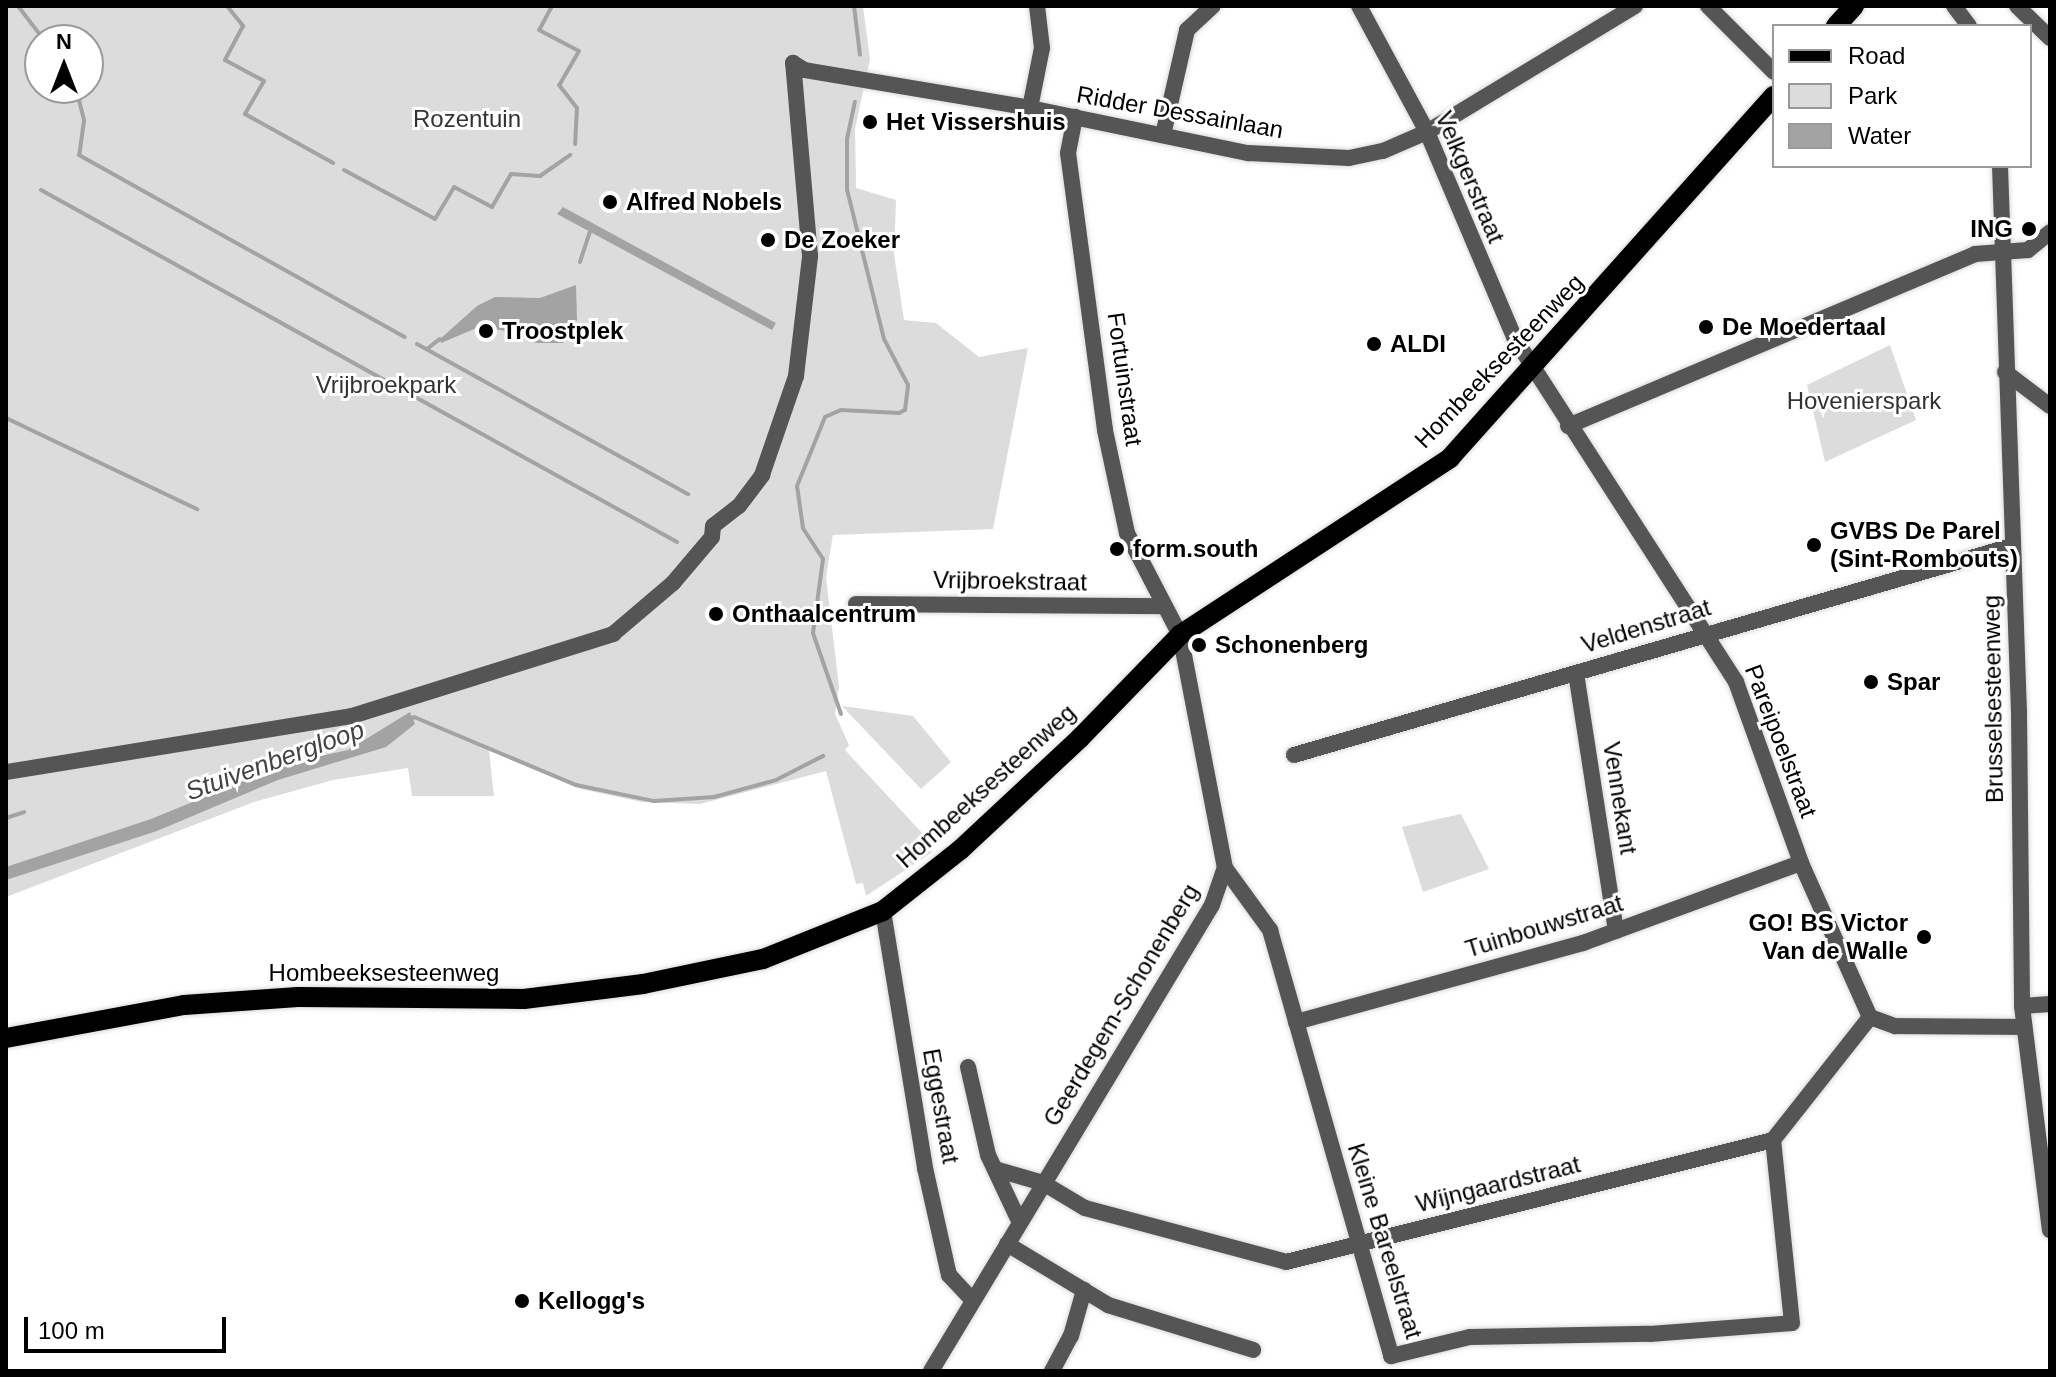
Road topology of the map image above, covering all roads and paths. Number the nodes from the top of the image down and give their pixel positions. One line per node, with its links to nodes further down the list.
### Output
1 (1037, 6): 14 (street)
2 (1213, 6): 17 (street)
3 (1359, 6): 16 (street, Velkgerstraat)
4 (1635, 6): 16 (street, Ridder Dessainlaan)
5 (1708, 6): 12 (street)
6 (1854, 6): 9 (main road)
7 (1954, 6): 10 (street)
8 (2017, 6): 11 (street)
9 (1838, 24)
10 (1968, 24)
11 (2050, 38)
12 (1772, 70)
13 (1772, 98): 21 (main road, Hombeeksesteenweg)
14 (1030, 108): 15 (street, Ridder Dessainlaan); 32 (street, Ridder Dessainlaan)
15 (1075, 117): 17 (street, Ridder Dessainlaan); 27 (street, Fortuinstraat)
16 (1427, 132): 17 (street, Ridder Dessainlaan); 21 (street, Velkgerstraat)
17 (1163, 135)
18 (2000, 168): 20 (street, Brusselsesteenweg)
19 (2050, 232): 20 (street)
20 (2003, 249): 22 (street, Brusselsesteenweg); 24 (street)
21 (1533, 369): 24 (street, Pareipoelstraat); 29 (main road, Hombeeksesteenweg)
22 (2005, 372): 23 (street); 25 (street, Brusselsesteenweg)
23 (2050, 406)
24 (1568, 426): 28 (street, Pareipoelstraat)
25 (2012, 546): 28 (street, Veldenstraat); 38 (street, Brusselsesteenweg)
26 (856, 604): 27 (street, Vrijbroekstraat)
27 (1163, 606): 29 (street, Fortuinstraat)
28 (1708, 632): 30 (street, Veldenstraat); 33 (street, Pareipoelstraat)
29 (1180, 635): 34 (street, Geerdegem-Schonenberg); 35 (main road, Hombeeksesteenweg)
30 (1576, 673): 31 (street, Veldenstraat); 36 (street, Vennekant)
31 (1294, 755)
32 (6, 772)
33 (1801, 863): 36 (street, Tuinbouwstraat); 39 (street, Pareipoelstraat)
34 (1225, 868): 40 (street, Kleine Bareelstraat); 47 (street, Geerdegem-Schonenberg)
35 (883, 911): 42 (main road, Hombeeksesteenweg); 53 (street, Eggestraat)
36 (1616, 931): 40 (street, Tuinbouwstraat)
37 (2050, 1004): 38 (street)
38 (2022, 1006): 41 (street, Brusselsesteenweg)
39 (1870, 1017): 41 (street); 44 (street)
40 (1296, 1022): 51 (street, Kleine Bareelstraat)
41 (2023, 1027): 45 (street, Brusselsesteenweg)
42 (6, 1038)
43 (968, 1067): 46 (street)
44 (1773, 1140): 51 (street, Wijngaardstraat); 51 (street, Kleine Bareelstraat)
45 (2045, 1168): 49 (street, Brusselsesteenweg)
46 (998, 1170): 47 (street, Wijngaardstraat); 48 (street)
47 (1043, 1183): 48 (street, Geerdegem-Schonenberg); 51 (street, Wijngaardstraat)
48 (1019, 1221): 50 (street, Geerdegem-Schonenberg)
49 (2050, 1230)
50 (1007, 1244): 52 (street); 53 (street, Geerdegem-Schonenberg)
51 (1358, 1244)
52 (1084, 1290): 54 (street); 56 (street)
53 (972, 1300): 55 (street, Geerdegem-Schonenberg)
54 (1253, 1350)
55 (931, 1371)
56 (1052, 1371)

